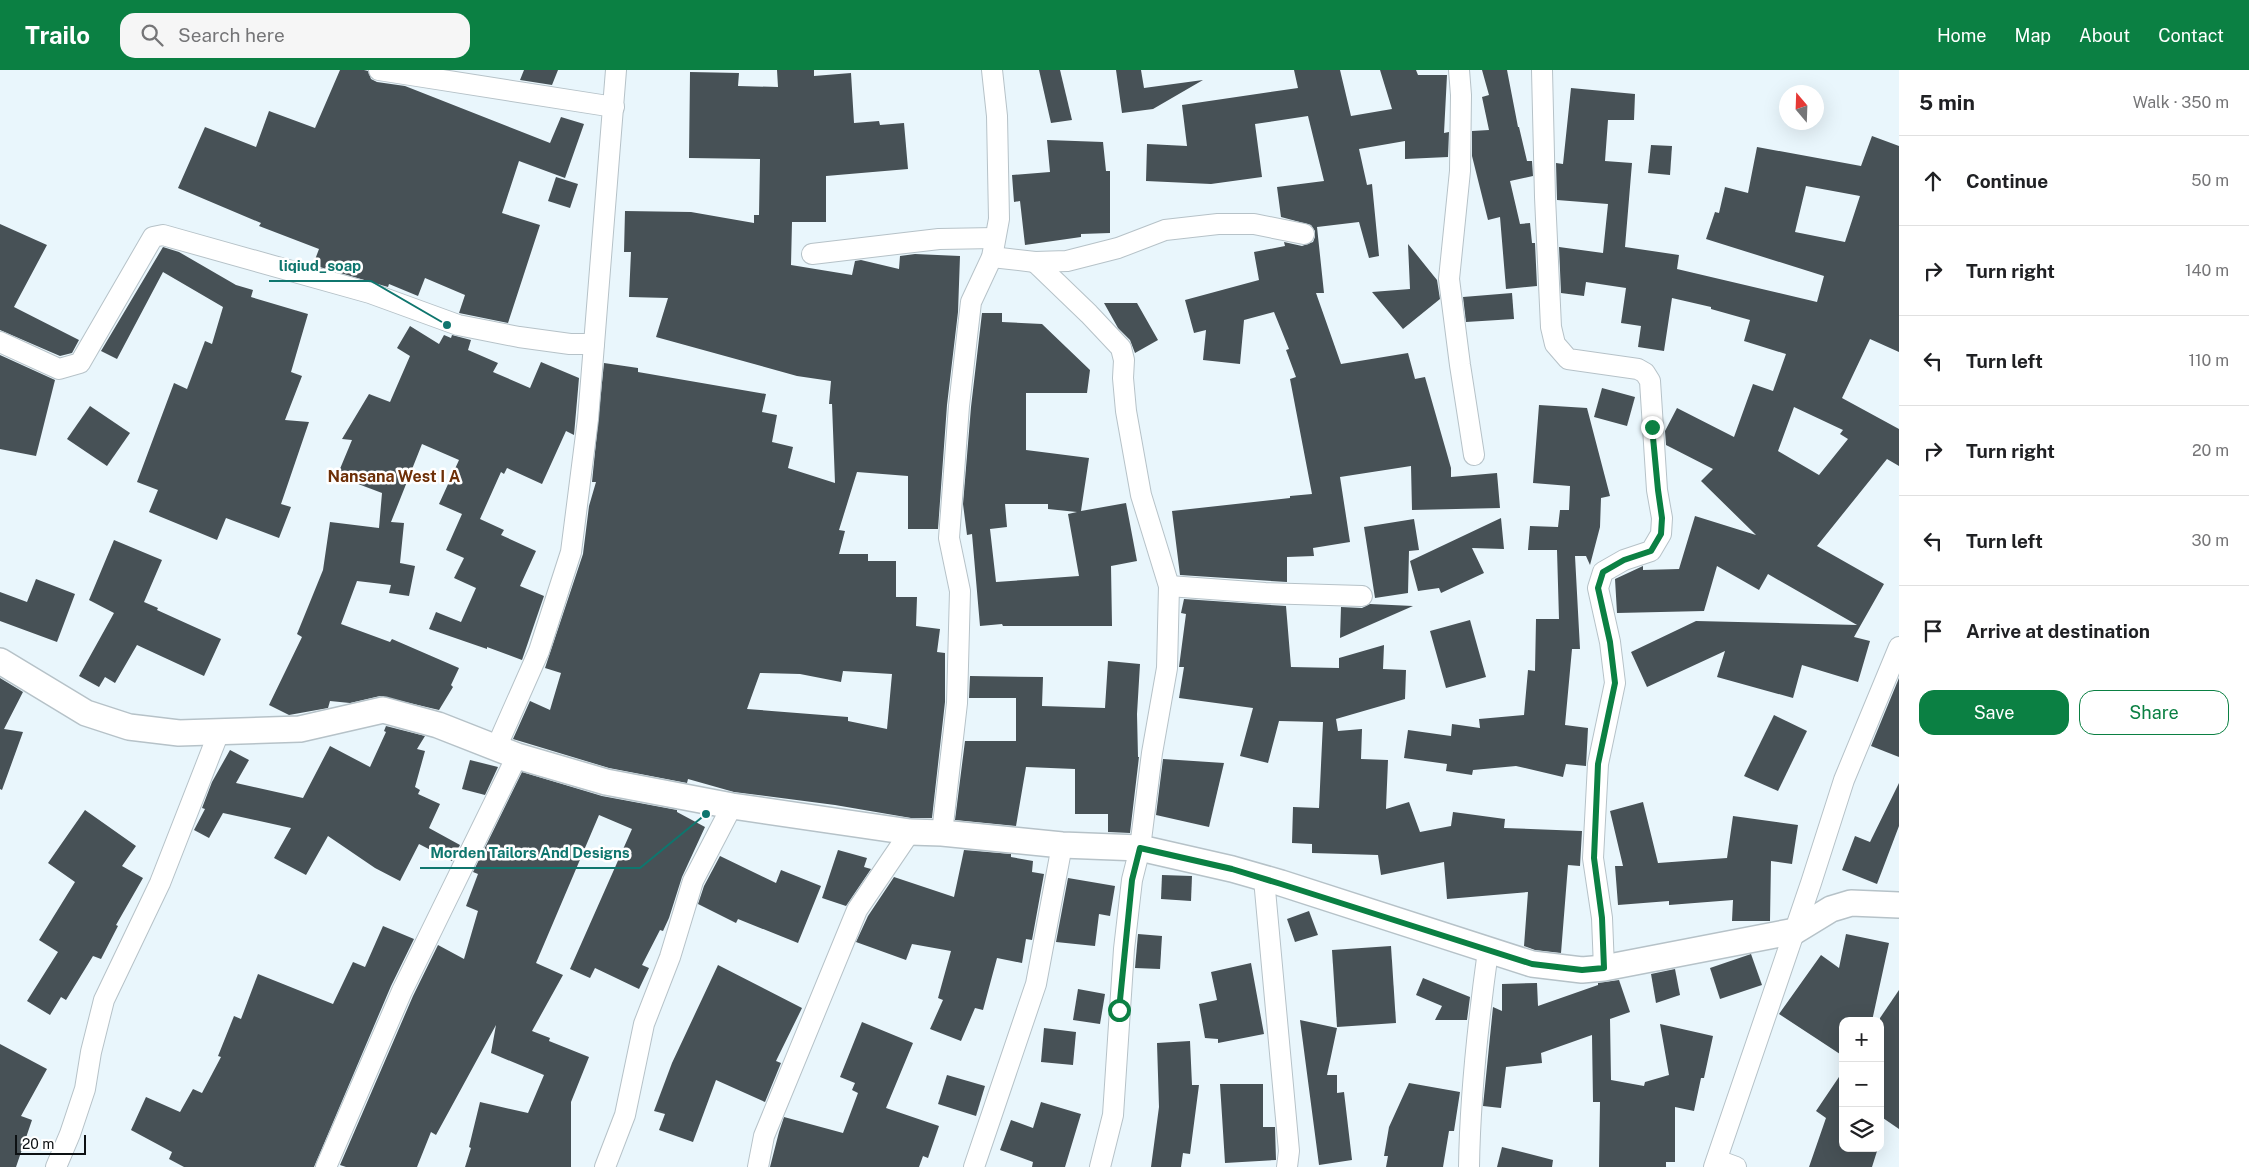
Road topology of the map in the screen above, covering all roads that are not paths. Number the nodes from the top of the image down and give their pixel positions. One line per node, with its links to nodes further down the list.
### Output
1 (379, 70): 6 (street)
2 (616, 70): 6 (street)
3 (992, 70): 8 (street)
4 (1459, 70): 13 (street)
5 (1542, 70): 29 (street)
6 (614, 107): 12 (street)
7 (1304, 234): 10 (street)
8 (994, 248): 9 (street); 10 (street); 22 (street)
9 (812, 254)
10 (1035, 262): 14 (street)
11 (0, 342): 12 (street)
12 (594, 344): 19 (street)
13 (1474, 455)
14 (1169, 586): 15 (street); 24 (street)
15 (1362, 596)
16 (1899, 647): 27 (street)
17 (0, 661): 18 (street)
18 (219, 732): 19 (street); 31 (street)
19 (507, 751): 20 (street); 32 (street)
20 (732, 806): 21 (street); 33 (street)
21 (910, 832): 22 (street); 34 (street)
22 (942, 833): 23 (street)
23 (1062, 845): 24 (street); 35 (street)
24 (1140, 848): 25 (street); 36 (street)
25 (1264, 879): 28 (street); 37 (street)
26 (1899, 905): 27 (street)
27 (1795, 931): 29 (street); 30 (street)
28 (1488, 951): 29 (street); 38 (street)
29 (1604, 968)
30 (1716, 1163): 39 (street)
31 (56, 1167)
32 (326, 1167)
33 (605, 1167)
34 (758, 1167)
35 (974, 1167)
36 (1100, 1167)
37 (1287, 1167)
38 (1469, 1167)
39 (1736, 1167)

